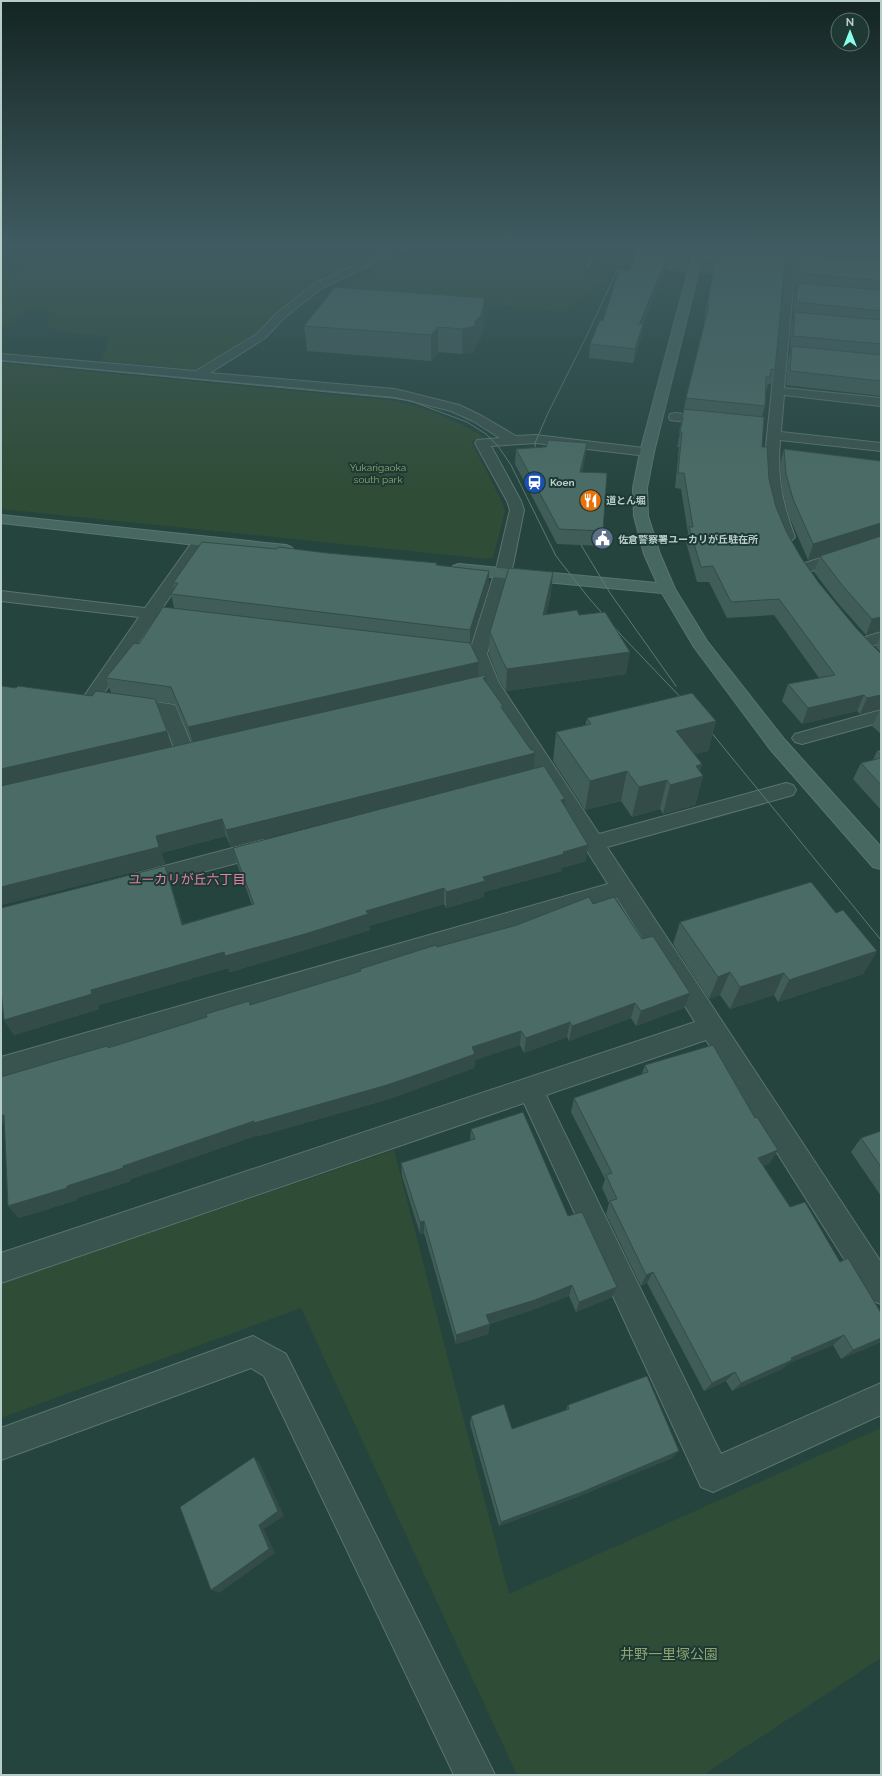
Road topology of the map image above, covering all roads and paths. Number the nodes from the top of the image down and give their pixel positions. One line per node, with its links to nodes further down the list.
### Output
1 (269, 328): 7 (street)
2 (680, 328): 16 (street)
3 (787, 328): 4 (street)
4 (782, 354): 5 (street); 8 (street)
5 (797, 356)
6 (1, 357): 7 (street)
7 (198, 375): 14 (street)
8 (778, 391): 9 (street); 13 (street)
9 (881, 402)
10 (675, 416): 11 (street)
11 (721, 422)
12 (759, 426): 13 (street)
13 (775, 432): 15 (street); 19 (street)
14 (512, 440): 16 (street); 22 (street)
15 (881, 447)
16 (647, 452): 23 (street)
17 (1, 519): 18 (street)
18 (200, 541): 20 (street); 25 (street)
19 (881, 543)
20 (303, 552)
21 (446, 567): 22 (street)
22 (502, 573): 23 (street); 32 (street)
23 (667, 589): 37 (street)
24 (1, 596): 25 (street)
25 (149, 614): 26 (street); 31 (street)
26 (204, 620)
27 (881, 637): 28 (street)
28 (862, 643)
29 (881, 716): 30 (street)
30 (802, 738)
31 (185, 753)
32 (549, 773): 33 (street); 35 (street)
33 (526, 779)
34 (786, 790): 35 (street)
35 (594, 843): 39 (street)
36 (279, 844): 38 (street)
37 (881, 861)
38 (117, 886)
39 (622, 888): 40 (street); 41 (street)
40 (712, 1027): 42 (street); 44 (street)
41 (1, 1068)
42 (530, 1088): 43 (street); 45 (street)
43 (1, 1268)
44 (881, 1289)
45 (881, 1399)
46 (1, 1444): 47 (street)
47 (475, 1775)

